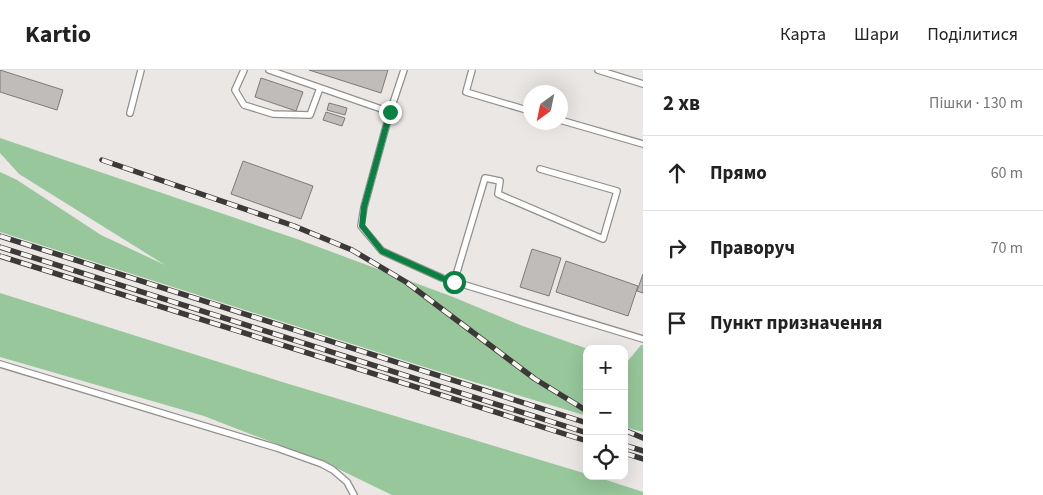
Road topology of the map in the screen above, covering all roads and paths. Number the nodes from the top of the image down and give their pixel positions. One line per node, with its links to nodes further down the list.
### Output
1 (141, 70): 11 (lane)
2 (244, 70): 8 (lane)
3 (269, 70): 8 (lane)
4 (404, 70): 10 (lane)
5 (472, 70): 9 (lane)
6 (598, 70): 7 (lane)
7 (643, 84)
8 (320, 88): 10 (lane)
9 (523, 109)
10 (390, 112): 15 (lane)
11 (130, 113)
12 (568, 122): 13 (lane)
13 (643, 144)
14 (540, 169): 15 (lane)
15 (454, 282): 16 (lane)
16 (643, 339)
17 (0, 364): 18 (lane)
18 (354, 495)

